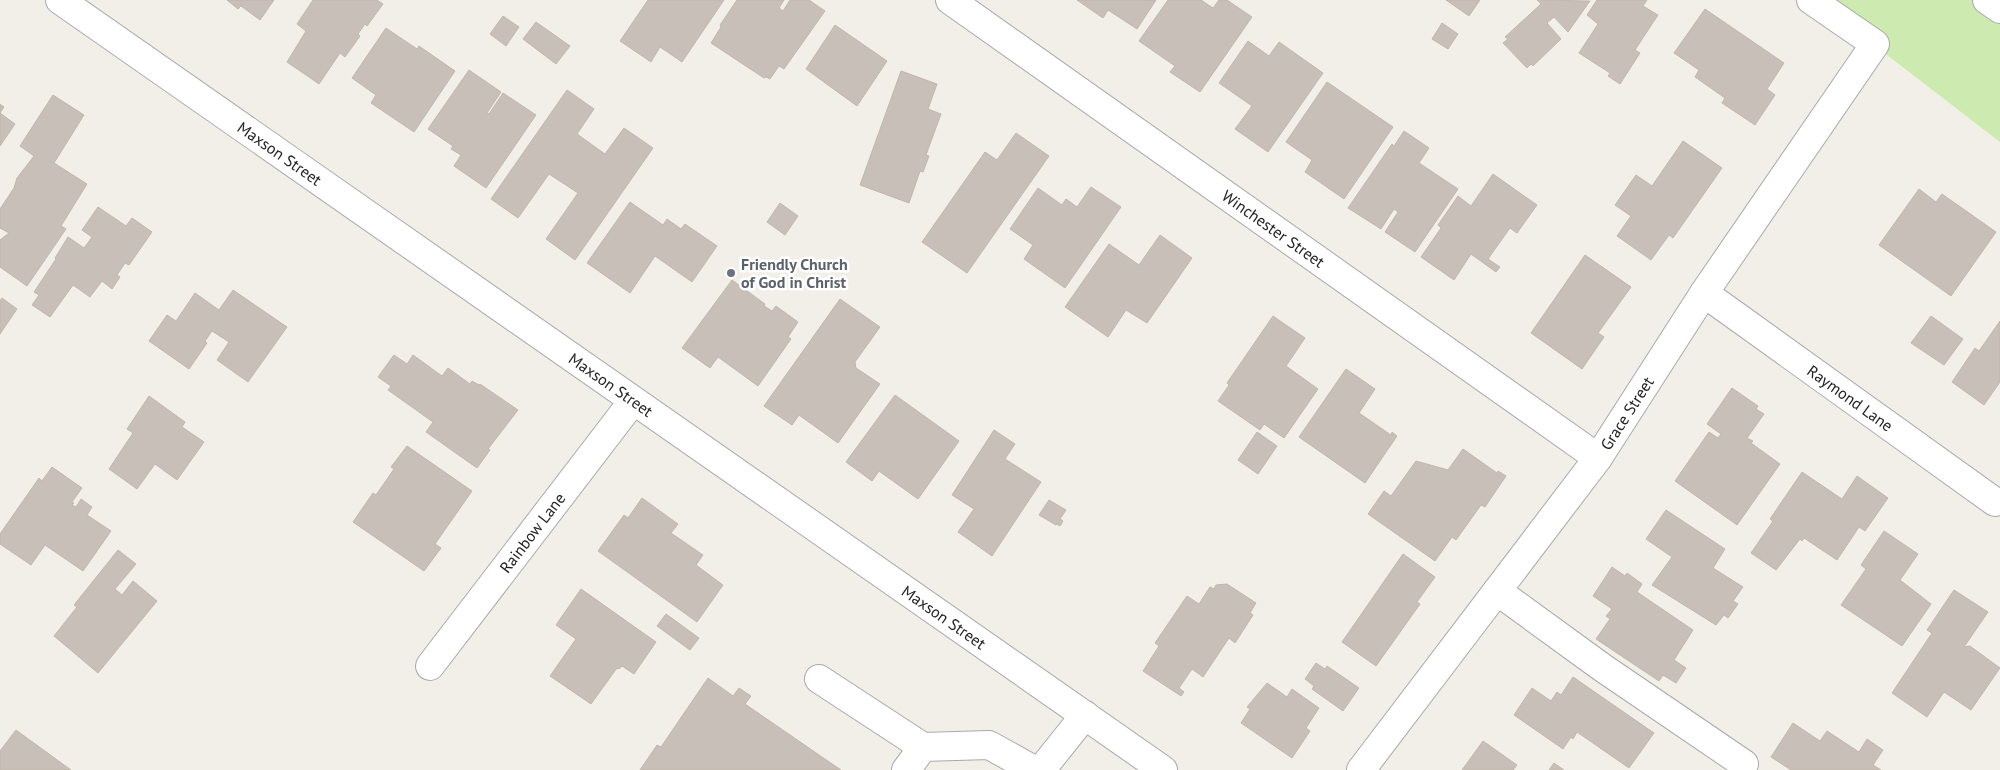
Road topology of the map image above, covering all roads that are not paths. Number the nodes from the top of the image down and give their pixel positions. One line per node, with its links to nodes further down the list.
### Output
1 (60, 0): 7 (street, Maxson Street)
2 (950, 0): 8 (street, Winchester Street)
3 (1811, 0): 6 (street, Grace Street)
4 (1987, 0): 5 (street)
5 (2000, 9)
6 (1704, 294): 8 (street, Grace Street); 9 (street, Raymond Lane)
7 (633, 401): 11 (street, Rainbow Lane); 13 (street, Maxson Street)
8 (1598, 458): 10 (street, Grace Street)
9 (1996, 502)
10 (1497, 591): 15 (street); 20 (street, Grace Street)
11 (430, 666)
12 (819, 679): 14 (street)
13 (1085, 715): 18 (street); 19 (street, Maxson Street)
14 (923, 746): 16 (street); 17 (street)
15 (1744, 764)
16 (906, 770)
17 (1034, 770)
18 (1041, 770)
19 (1163, 770)
20 (1361, 770)

